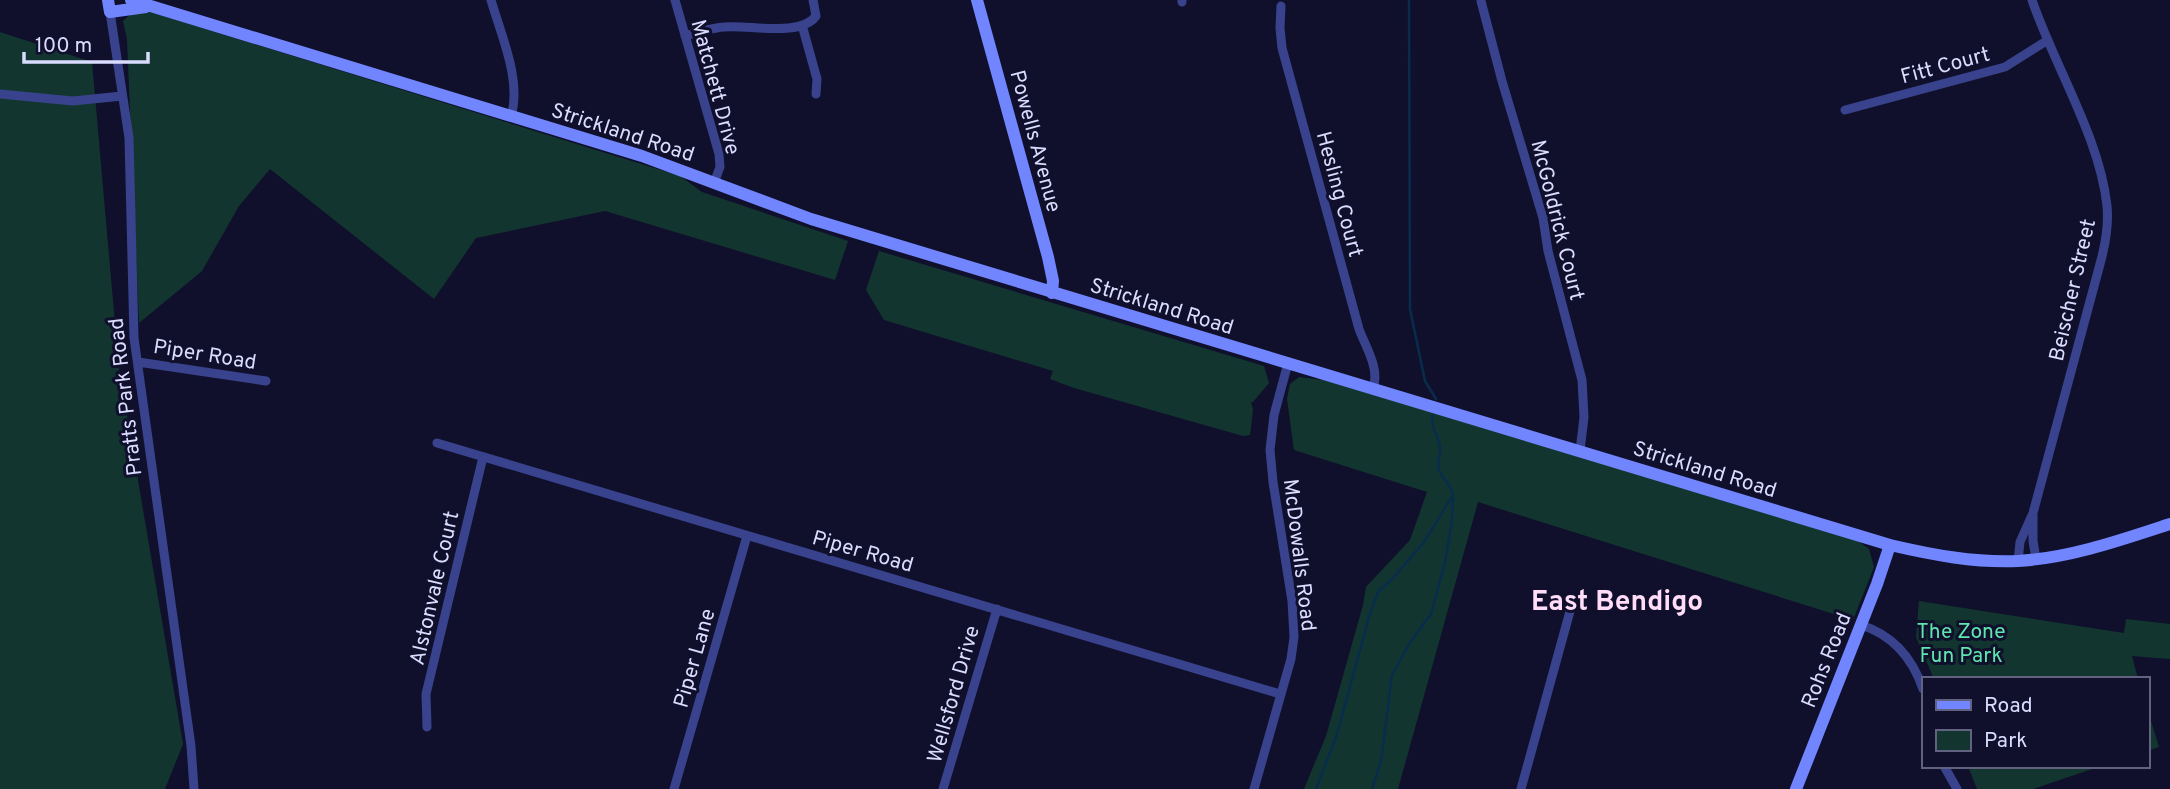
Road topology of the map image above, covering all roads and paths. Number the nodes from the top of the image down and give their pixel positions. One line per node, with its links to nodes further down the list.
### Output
1 (131, 0): 10 (main road, Strickland Road)
2 (491, 0): 18 (street)
3 (675, 0): 12 (street, Matchett Drive)
4 (813, 0): 11 (street)
5 (977, 0): 20 (main road, Powells Avenue)
6 (2032, 0): 13 (street, Beischer Street)
7 (1481, 1): 26 (street, McGoldrick Court)
8 (112, 3): 10 (main road, Strickland Road); 16 (street, Pratts Park Road)
9 (1281, 6): 24 (street, Hesling Court)
10 (154, 7): 18 (main road, Strickland Road)
11 (802, 25): 12 (street); 15 (street)
12 (685, 36): 19 (street, Matchett Drive)
13 (2048, 40): 17 (street, Fitt Court); 28 (street, Beischer Street)
14 (0, 94): 16 (street)
15 (816, 94)
16 (122, 96): 21 (street, Pratts Park Road)
17 (1845, 110)
18 (511, 116): 19 (main road, Strickland Road)
19 (714, 183): 20 (main road, Strickland Road)
20 (1052, 293): 22 (main road, Strickland Road)
21 (138, 362): 23 (street, Piper Road); 41 (street, Pratts Park Road)
22 (1288, 363): 24 (main road, Strickland Road); 38 (street, McDowalls Road)
23 (266, 381)
24 (1373, 389): 26 (main road, Strickland Road)
25 (437, 443): 27 (street, Piper Road)
26 (1580, 451): 31 (main road, Strickland Road)
27 (483, 457): 30 (street, Piper Road); 39 (street, Alstonvale Court)
28 (2033, 513): 32 (street, Beischer Street); 33 (street, Beischer Street)
29 (2170, 524): 32 (main road, Strickland Road)
30 (747, 536): 35 (street, Piper Road); 42 (street, Piper Lane)
31 (1890, 545): 33 (main road, Strickland Road); 36 (main road, Rohs Road)
32 (2036, 559): 33 (main road, Strickland Road)
33 (2018, 561)
34 (1572, 604): 45 (street)
35 (997, 609): 38 (street, Piper Road); 43 (street, Wellsford Drive)
36 (1861, 625): 37 (street); 46 (main road, Rohs Road)
37 (1922, 686)
38 (1280, 694): 44 (street, McDowalls Road)
39 (427, 727)
40 (1945, 768): 47 (street)
41 (194, 789)
42 (674, 789)
43 (943, 789)
44 (1254, 789)
45 (1521, 789)
46 (1796, 789)
47 (1957, 789)

